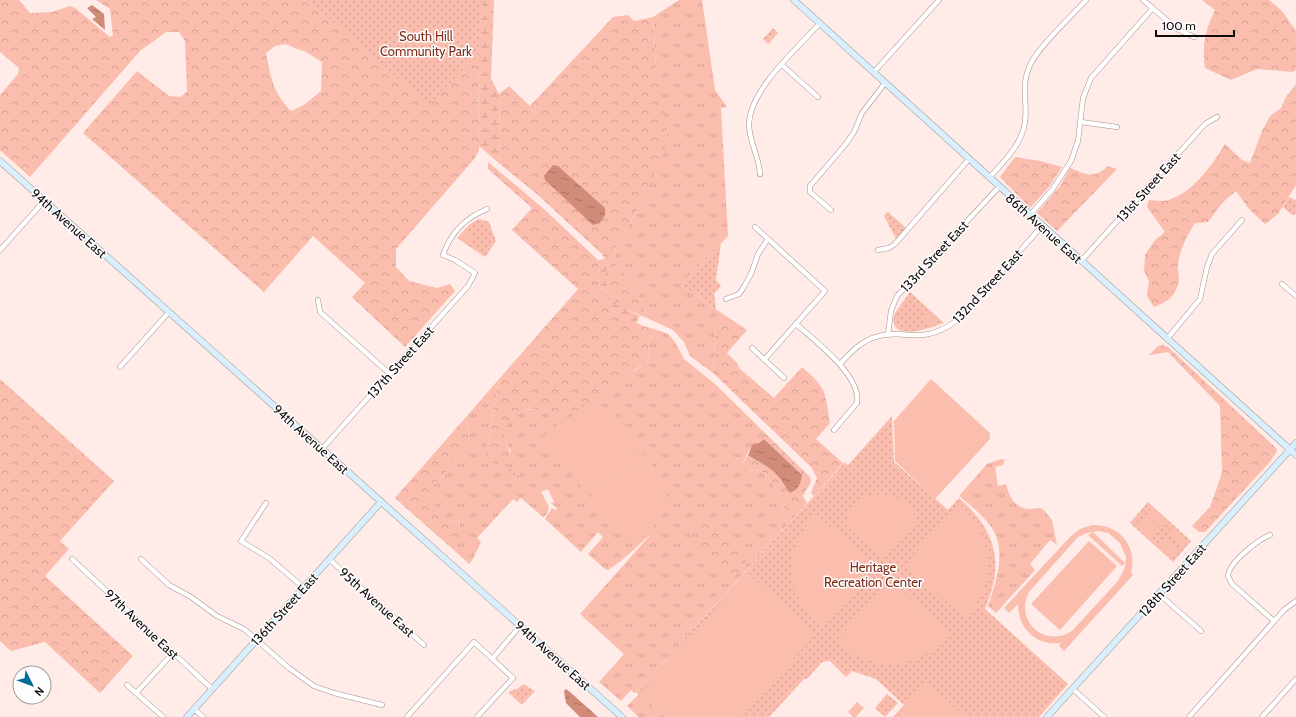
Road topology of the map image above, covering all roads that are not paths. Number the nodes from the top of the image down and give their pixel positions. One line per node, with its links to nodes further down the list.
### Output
1 (794, 0): 6 (street, 86th Avenue East)
2 (939, 0): 9 (street)
3 (1086, 0): 18 (street)
4 (1143, 0): 5 (street)
5 (1153, 8): 7 (street); 13 (street)
6 (820, 23): 8 (street); 9 (street, 86th Avenue East)
7 (1194, 37)
8 (782, 65): 11 (street); 17 (street)
9 (874, 72): 10 (street, 86th Avenue East)
10 (886, 83): 15 (street, 86th Avenue East); 22 (street)
11 (818, 97)
12 (1217, 117): 30 (street, 131st Street East)
13 (1081, 122): 14 (street); 23 (street)
14 (1117, 127)
15 (969, 159): 18 (street, 86th Avenue East); 29 (street)
16 (0, 161): 20 (street, 94th Avenue East)
17 (760, 174)
18 (989, 178): 19 (street, 86th Avenue East)
19 (999, 186): 23 (street, 86th Avenue East); 37 (street, 133rd Street East)
20 (44, 201): 28 (street); 35 (street, 94th Avenue East)
21 (487, 209): 43 (street, 137th Street East)
22 (831, 210)
23 (1030, 215): 25 (street, 86th Avenue East)
24 (1242, 220): 38 (street)
25 (1042, 226): 30 (street, 86th Avenue East); 37 (street, 132nd Street East)
26 (755, 227): 27 (street)
27 (768, 239): 33 (street); 36 (street)
28 (0, 250)
29 (878, 250)
30 (1081, 261): 38 (street, 86th Avenue East)
31 (1282, 284): 32 (street)
32 (1296, 296)
33 (726, 299)
34 (318, 300): 43 (street)
35 (169, 312): 42 (street); 47 (street, 94th Avenue East)
36 (796, 324): 40 (street); 41 (street)
37 (888, 334): 41 (street, 132nd Street East)
38 (1167, 339): 48 (street, 86th Avenue East)
39 (752, 348): 40 (street)
40 (764, 360): 44 (street)
41 (840, 364): 45 (street)
42 (120, 367)
43 (390, 374): 47 (street, 137th Street East)
44 (784, 378)
45 (834, 430)
46 (1296, 443): 48 (street, 128th Street East)
47 (322, 449): 50 (street, 94th Avenue East)
48 (1290, 450): 49 (street, 86th Avenue East); 57 (street, 128th Street East)
49 (1296, 456)
50 (381, 502): 55 (street, 136th Street East); 60 (street, 94th Avenue East)
51 (266, 503): 56 (street)
52 (1270, 535): 59 (street)
53 (72, 559): 64 (street, 97th Avenue East)
54 (140, 559): 62 (street)
55 (329, 559): 56 (street, 136th Street East); 63 (street, 95th Avenue East)
56 (304, 588): 62 (street, 136th Street East)
57 (1159, 594): 61 (street); 69 (street, 128th Street East)
58 (1296, 601): 59 (street)
59 (1274, 621): 81 (street)
60 (520, 626): 65 (street); 78 (street, 94th Avenue East)
61 (1201, 631)
62 (257, 640): 68 (street, 136th Street East); 71 (street)
63 (424, 645)
64 (173, 653): 68 (street, 97th Avenue East); 70 (street)
65 (492, 659): 76 (street); 77 (street)
66 (1296, 679): 82 (street)
67 (127, 685): 70 (street)
68 (212, 689): 72 (street, 136th Street East)
69 (1073, 689): 79 (street, 128th Street East); 80 (street)
70 (136, 693): 73 (street)
71 (382, 705)
72 (194, 709): 74 (street, 136th Street East); 75 (street)
73 (163, 717)
74 (187, 717)
75 (204, 717)
76 (407, 717)
77 (477, 717)
78 (622, 717)
79 (1047, 717)
80 (1104, 717)
81 (1189, 717)
82 (1262, 717)

